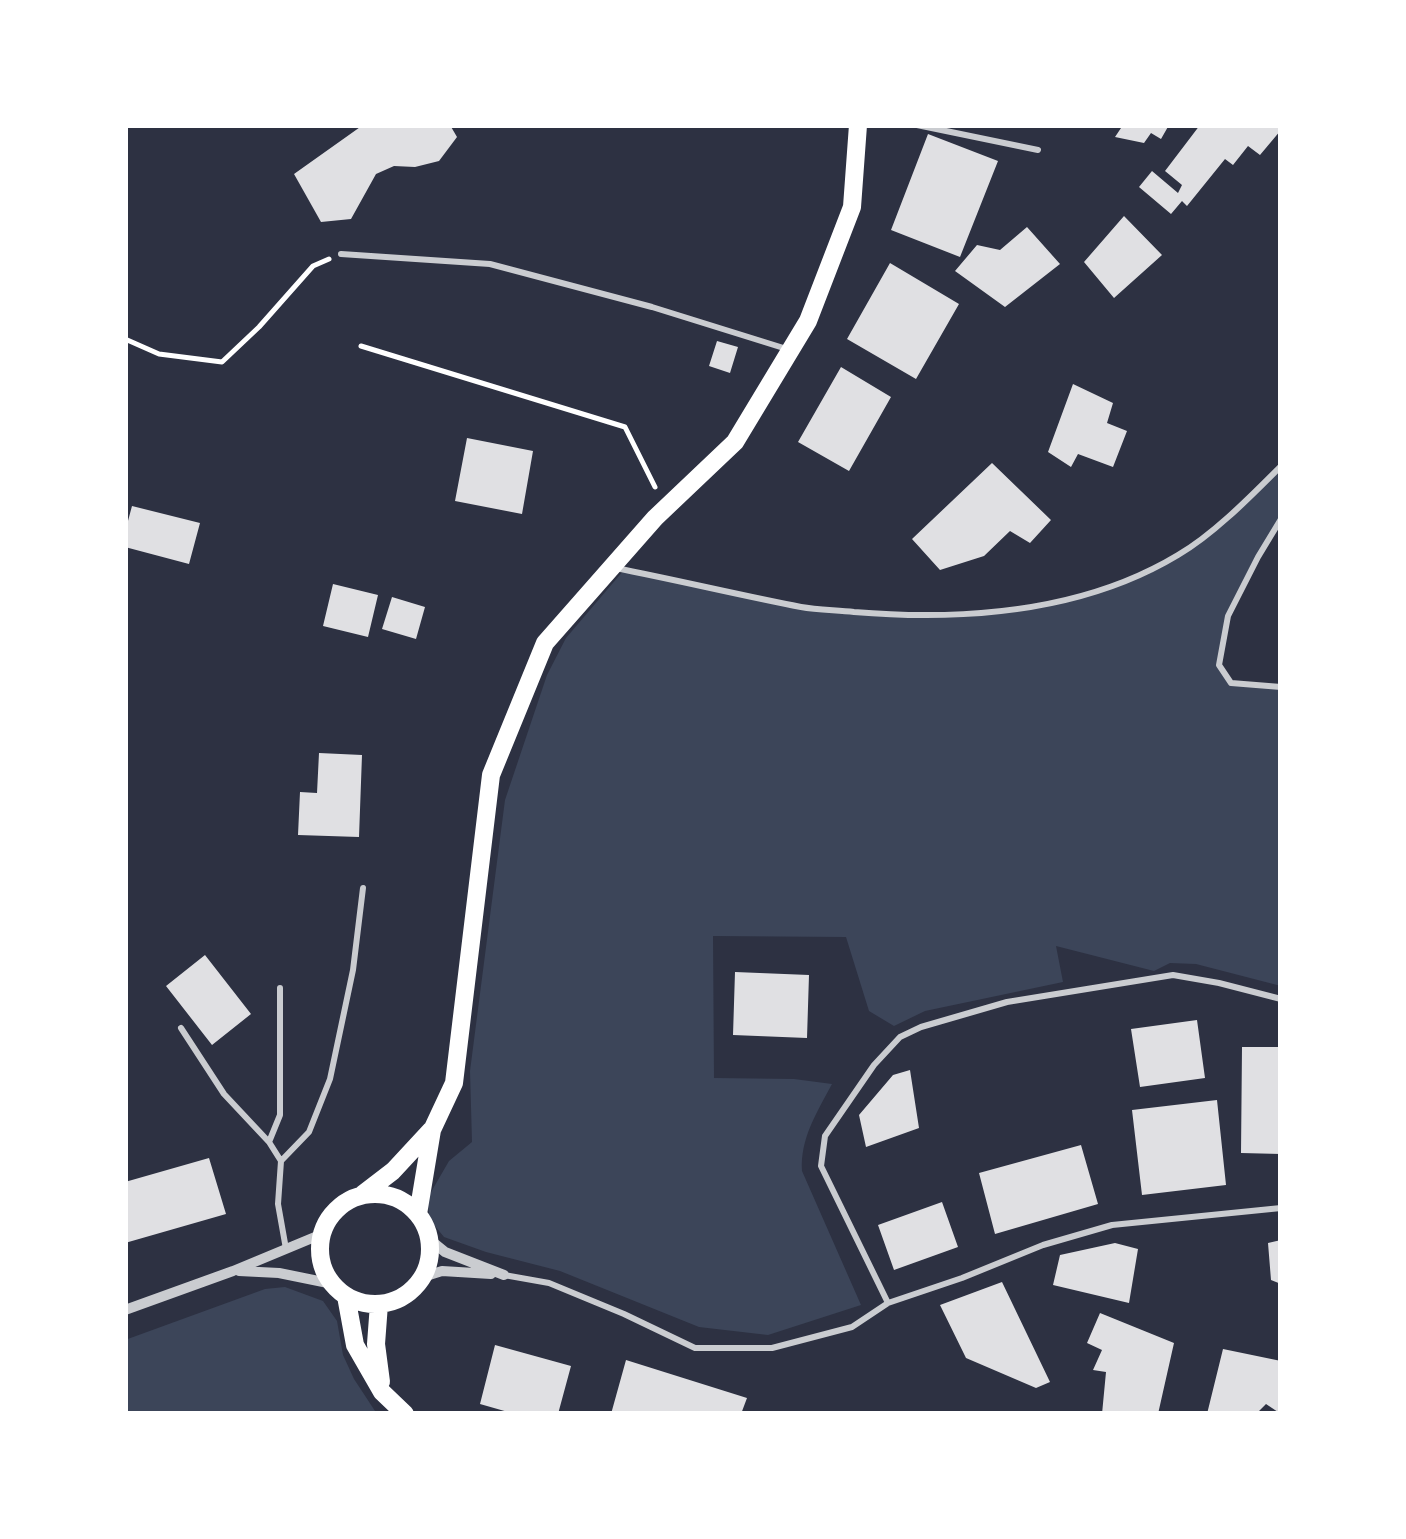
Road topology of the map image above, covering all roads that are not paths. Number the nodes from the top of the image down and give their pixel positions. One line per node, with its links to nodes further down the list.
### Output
1 (858, 125): 5 (main road)
2 (917, 125): 3 (lane)
3 (1038, 150)
4 (341, 254): 5 (lane)
5 (791, 350): 8 (main road)
6 (1281, 466): 8 (lane)
7 (1281, 520): 9 (lane)
8 (611, 568): 14 (main road)
9 (1281, 687)
10 (363, 888): 16 (lane)
11 (280, 988): 15 (lane)
12 (1281, 999): 27 (lane)
13 (181, 1028): 15 (lane)
14 (432, 1130): 17 (main road); 19 (main road)
15 (269, 1142): 16 (lane)
16 (281, 1161): 22 (lane)
17 (362, 1195): 19 (main road); 20 (main road)
18 (1281, 1208): 27 (lane)
19 (418, 1214): 21 (main road)
20 (322, 1234): 22 (street); 26 (main road)
21 (429, 1239): 24 (street); 25 (main road)
22 (286, 1248): 23 (street)
23 (234, 1271): 26 (street); 29 (street)
24 (504, 1276): 25 (street); 27 (lane)
25 (423, 1277): 28 (main road)
26 (340, 1290): 28 (main road); 30 (main road)
27 (888, 1303)
28 (379, 1304): 30 (main road)
29 (125, 1310)
30 (382, 1392): 31 (main road)
31 (405, 1414)

